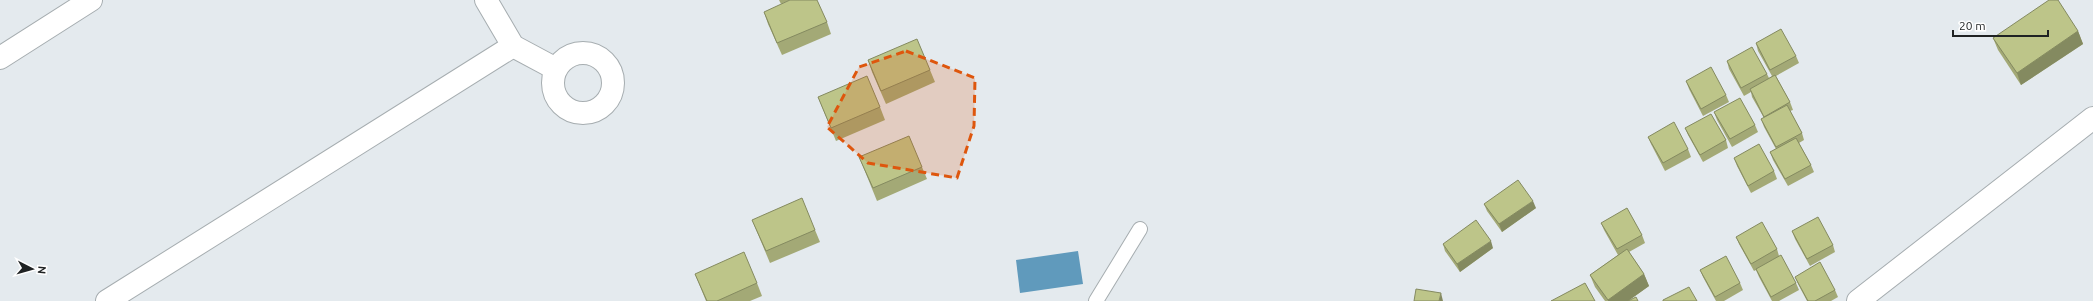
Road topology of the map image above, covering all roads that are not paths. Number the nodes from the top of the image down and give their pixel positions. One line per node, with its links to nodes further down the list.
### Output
1 (91, 0): 4 (street)
2 (486, 0): 3 (street)
3 (513, 46): 5 (street); 8 (street)
4 (0, 58)
5 (556, 69)
6 (2093, 118): 10 (street)
7 (1140, 229): 9 (lane)
8 (107, 301)
9 (1096, 301)
10 (1858, 301)

